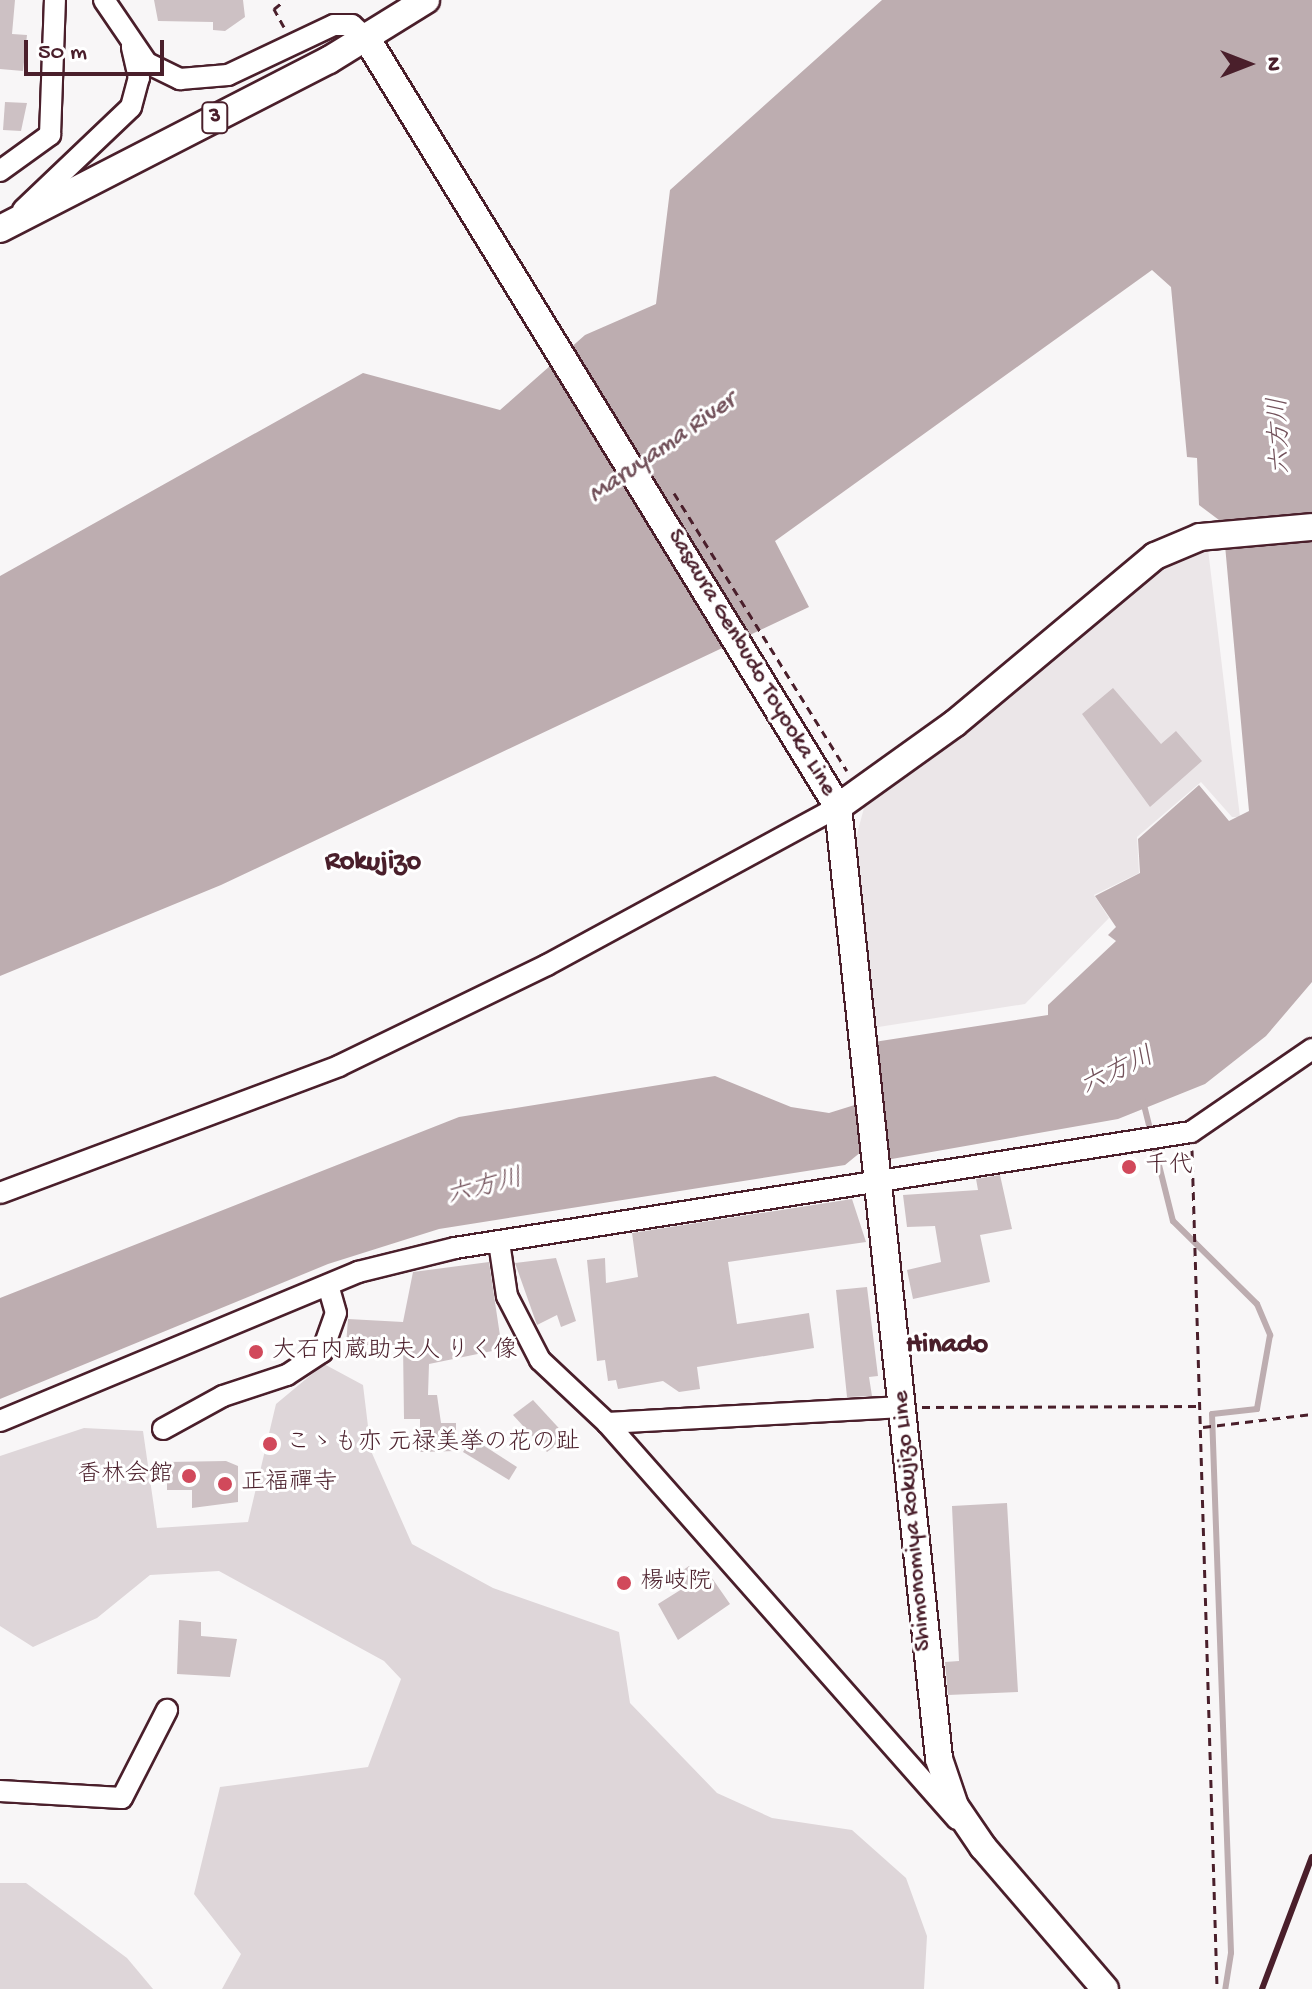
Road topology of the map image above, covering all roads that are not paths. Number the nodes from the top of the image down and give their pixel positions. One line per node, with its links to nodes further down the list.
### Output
1 (55, 0): 6 (street)
2 (104, 0): 4 (street)
3 (426, 0): 5 (main road, 3)
4 (132, 47): 5 (street); 7 (street)
5 (373, 49): 7 (main road, 3); 9 (main road, Sasaura Genbudo Toyooka Line)
6 (0, 171)
7 (3, 227)
8 (1312, 527): 9 (main road, Sasaura Genbudo Toyooka Line)
9 (833, 797): 11 (main road, Shimonomiya Rokujizo Line); 12 (street)
10 (1312, 1049): 11 (street)
11 (877, 1174): 13 (street); 15 (main road, Shimonomiya Rokujizo Line)
12 (0, 1193)
13 (499, 1242): 14 (street); 17 (street)
14 (328, 1285): 16 (street); 18 (street)
15 (903, 1407): 17 (street); 21 (main road, Shimonomiya Rokujizo Line)
16 (0, 1421)
17 (607, 1423): 21 (street)
18 (163, 1429)
19 (167, 1710): 20 (street)
20 (0, 1791)
21 (967, 1826): 22 (main road, Shimonomiya Rokujizo Line)
22 (1105, 1989)

